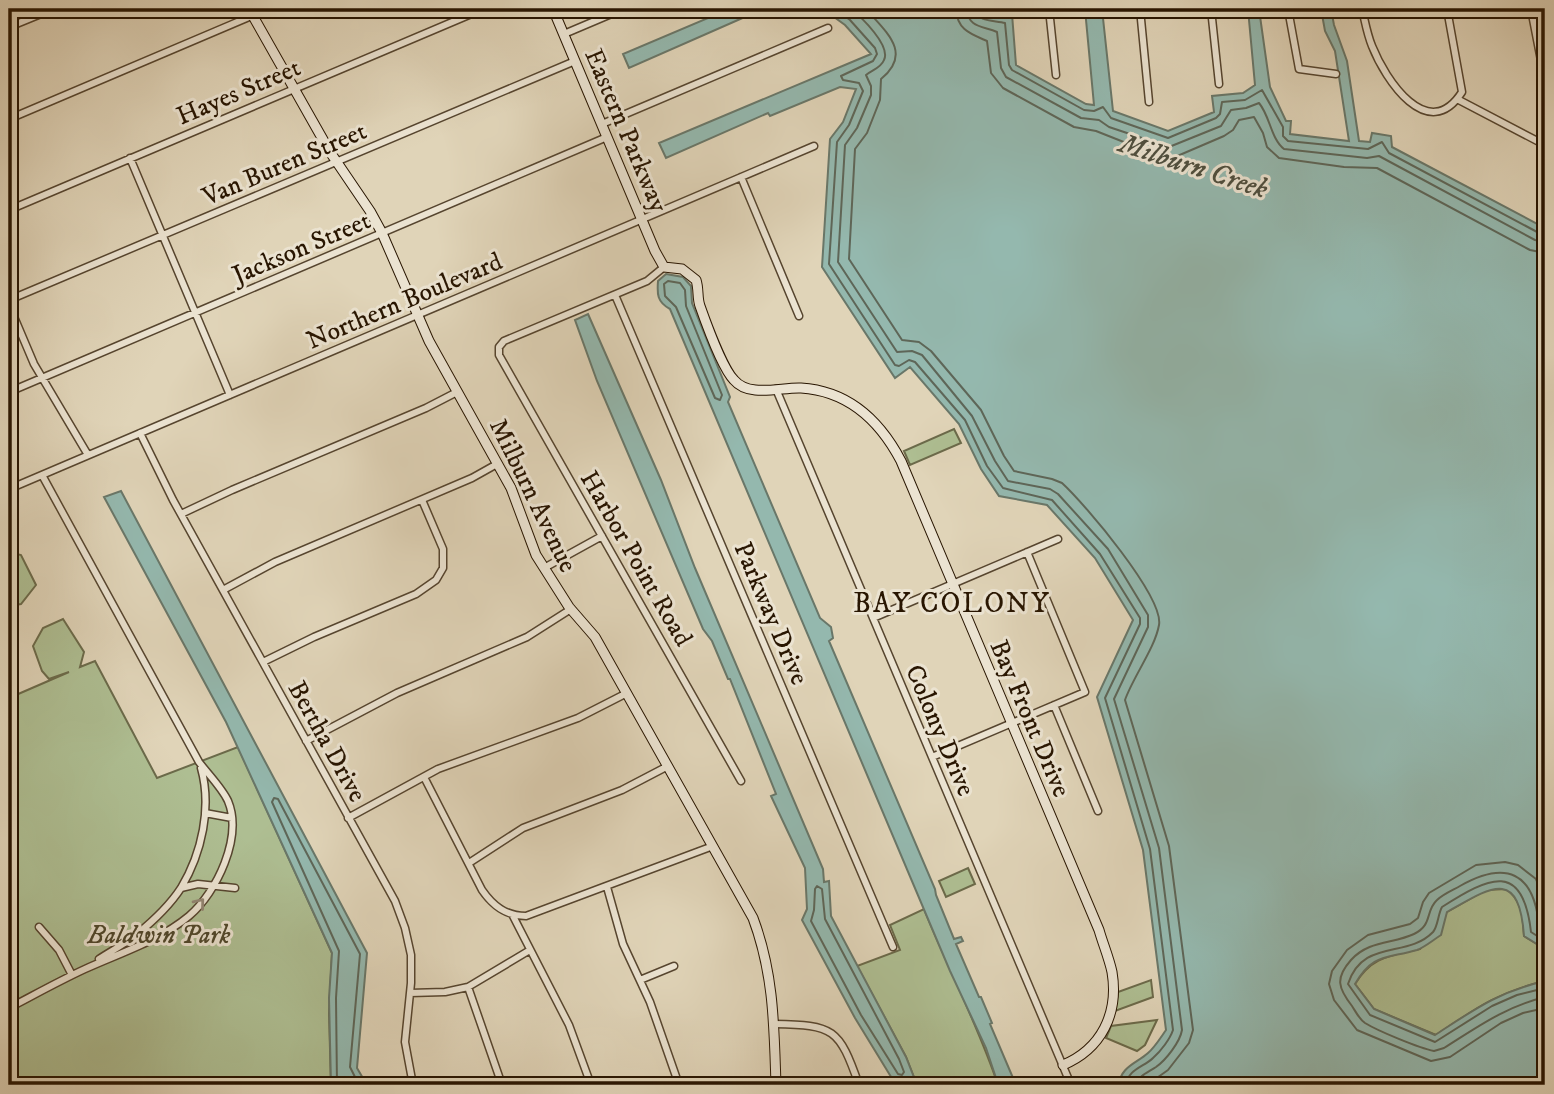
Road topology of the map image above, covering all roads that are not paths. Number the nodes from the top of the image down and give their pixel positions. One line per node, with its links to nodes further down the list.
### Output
1 (53, 9): 14 (street)
2 (268, 9): 13 (street)
3 (482, 9): 22 (street, Hayes Street)
4 (553, 9): 16 (street, Eastern Parkway)
5 (623, 9): 16 (street)
6 (1049, 9): 18 (street)
7 (1140, 9): 24 (street)
8 (1211, 9): 21 (street)
9 (1289, 9): 19 (street)
10 (1363, 9): 23 (street)
11 (1447, 9): 23 (street)
12 (1531, 9): 20 (street)
13 (251, 12): 22 (street, Milburn Avenue); 25 (street)
14 (9, 27)
15 (828, 28): 26 (street)
16 (564, 34): 17 (street, Eastern Parkway)
17 (575, 61): 26 (street, Eastern Parkway); 31 (street, Van Buren Street)
18 (1056, 75)
19 (1336, 75)
20 (1545, 81)
21 (1219, 84)
22 (295, 88): 30 (street, Hayes Street); 31 (street, Milburn Avenue)
23 (1457, 99): 28 (street)
24 (1149, 103)
25 (9, 119)
26 (602, 124): 27 (street, Eastern Parkway)
27 (607, 137): 34 (street, Eastern Parkway); 35 (street, Jackson Street)
28 (1545, 145)
29 (814, 146): 32 (street, Northern Boulevard)
30 (130, 158): 33 (street, Hayes Street); 36 (street)
31 (337, 162): 35 (street, Milburn Avenue); 36 (street, Van Buren Street)
32 (741, 177): 34 (street, Northern Boulevard); 42 (street)
33 (9, 210)
34 (642, 219): 37 (street, Eastern Parkway); 41 (street, Northern Boulevard)
35 (382, 233): 40 (street, Jackson Street); 41 (street, Milburn Avenue)
36 (163, 235): 39 (street, Van Buren Street); 40 (street)
37 (664, 267): 38 (street); 44 (street, Bay Front Drive)
38 (615, 295): 55 (street, Harbor Point Road); 85 (street, Parkway Drive)
39 (9, 303): 43 (street)
40 (195, 312): 43 (street, Jackson Street); 47 (street)
41 (418, 314): 46 (street, Milburn Avenue); 47 (street, Northern Boulevard)
42 (799, 316)
43 (42, 378): 45 (street, Jackson Street); 49 (street)
44 (776, 389): 59 (street, Bay Front Drive); 62 (street, Colony Drive)
45 (9, 392)
46 (457, 392): 50 (street, Milburn Avenue); 54 (street)
47 (230, 395): 48 (street, Northern Boulevard)
48 (141, 433): 49 (street, Northern Boulevard); 54 (street, Bertha Drive)
49 (88, 455): 51 (street, Northern Boulevard)
50 (497, 464): 53 (street); 58 (street, Milburn Avenue)
51 (42, 475): 52 (street, Northern Boulevard); 69 (street)
52 (9, 489)
53 (422, 500): 60 (street); 63 (street)
54 (181, 514): 60 (street, Bertha Drive)
55 (602, 536): 58 (street); 72 (street, Harbor Point Road)
56 (1058, 539): 57 (street)
57 (1027, 552): 59 (street); 65 (street)
58 (544, 568): 61 (street, Milburn Avenue)
59 (952, 584): 62 (street); 66 (street, Bay Front Drive)
60 (223, 590): 63 (street, Bertha Drive)
61 (571, 608): 64 (street, Milburn Avenue); 67 (street)
62 (873, 618): 68 (street, Colony Drive)
63 (263, 662): 67 (street, Bertha Drive)
64 (627, 693): 70 (street, Milburn Avenue); 71 (street)
65 (1054, 705): 66 (street); 73 (street)
66 (1010, 723): 68 (street); 94 (street, Bay Front Drive)
67 (306, 741): 76 (street, Bertha Drive)
68 (932, 757): 94 (street, Colony Drive)
69 (199, 762): 74 (street); 75 (street)
70 (668, 765): 77 (street, Milburn Avenue); 78 (street)
71 (424, 778): 76 (street); 78 (street)
72 (741, 781)
73 (1098, 811)
74 (205, 813): 75 (street); 81 (street)
75 (232, 818): 79 (street)
76 (348, 818): 91 (street, Bertha Drive)
77 (713, 846): 80 (street); 93 (street, Milburn Avenue)
78 (469, 863): 83 (street)
79 (214, 884): 81 (street); 82 (street); 88 (street, one-way to 79)
80 (607, 887): 83 (street); 89 (street)
81 (181, 888): 88 (street)
82 (235, 888)
83 (513, 916): 86 (street)
84 (39, 927): 88 (street)
85 (893, 947)
86 (530, 950): 90 (street); 97 (street)
87 (674, 966): 89 (street)
88 (75, 974): 92 (street)
89 (640, 980): 98 (street)
90 (468, 987): 91 (street); 96 (street)
91 (410, 993): 95 (street, Bertha Drive)
92 (9, 1008)
93 (774, 1024): 99 (street, Milburn Avenue); 100 (street)
94 (1062, 1065): 101 (street, Colony Drive)
95 (413, 1085)
96 (502, 1085)
97 (591, 1085)
98 (679, 1085)
99 (776, 1085)
100 (859, 1085)
101 (1071, 1085)

